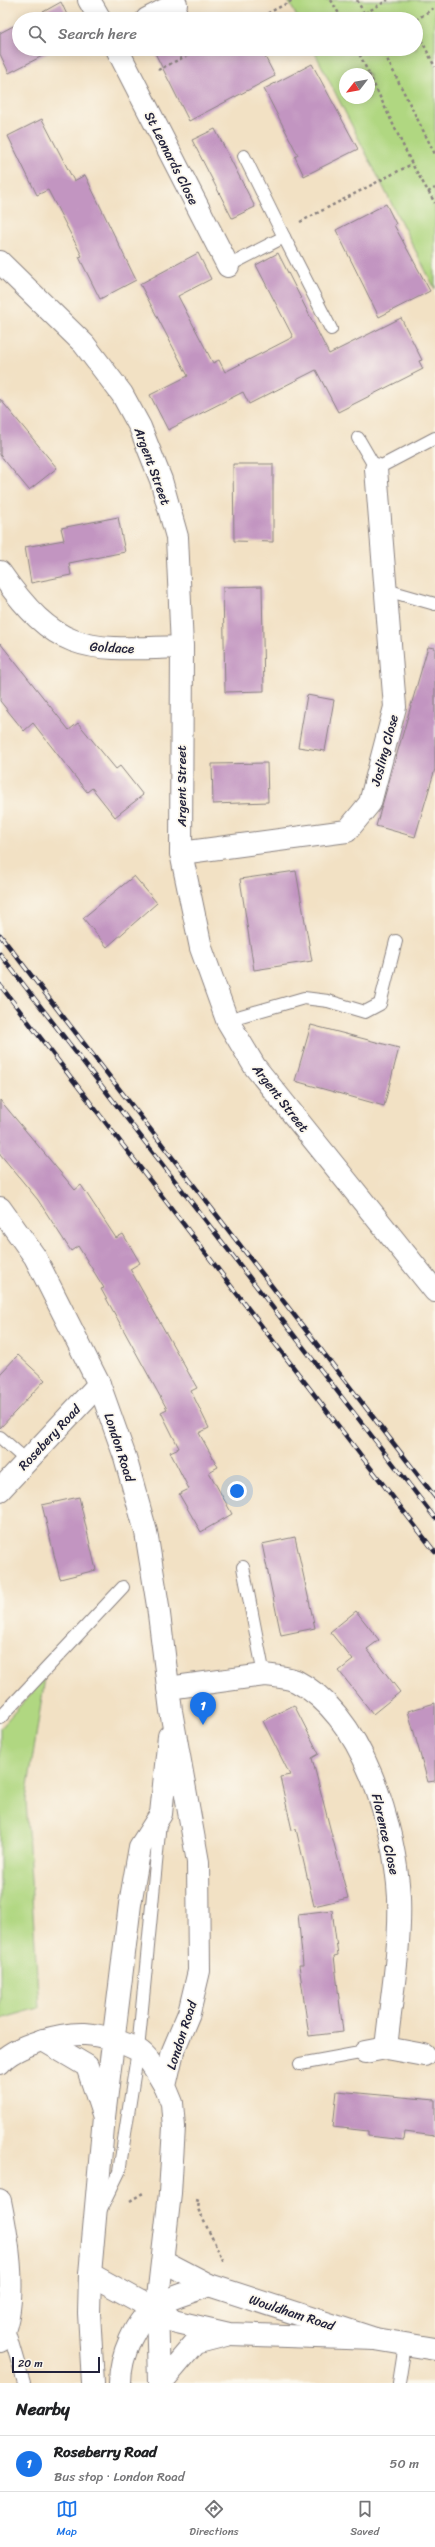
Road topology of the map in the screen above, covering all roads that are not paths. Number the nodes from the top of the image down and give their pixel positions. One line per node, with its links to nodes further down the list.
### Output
1 (89, 0): 3 (street)
2 (177, 1): 4 (street)
3 (96, 12)
4 (159, 12)
5 (120, 56): 9 (street, St Leonards Close)
6 (244, 156): 7 (lane)
7 (283, 234): 9 (lane); 10 (lane)
8 (0, 262): 17 (street, Argent Street)
9 (228, 266)
10 (331, 329)
11 (358, 438): 13 (lane)
12 (435, 438): 13 (lane)
13 (376, 470): 15 (street, Josling Close)
14 (0, 572): 17 (street, Goldace)
15 (386, 590): 16 (lane); 18 (street, Josling Close)
16 (435, 604)
17 (182, 647): 18 (street, Argent Street)
18 (181, 854): 20 (street, Argent Street)
19 (396, 940): 20 (lane)
20 (227, 1020): 22 (street, Argent Street)
21 (0, 1208): 23 (street, London Road)
22 (435, 1291)
23 (99, 1384): 25 (street, Rosebery Road); 30 (street, London Road)
24 (0, 1437): 25 (lane)
25 (27, 1461): 26 (street, Rosebery Road)
26 (0, 1490)
27 (243, 1566): 29 (lane)
28 (122, 1587): 32 (lane)
29 (264, 1675): 30 (street, Florence Close); 36 (street, Florence Close)
30 (168, 1688): 31 (street, London Road)
31 (171, 1711): 33 (street, London Road); 42 (street, London Road)
32 (0, 1718)
33 (160, 1814): 35 (street, London Road); 37 (lane, London Road)
34 (43, 2040): 35 (street); 40 (street); 43 (street)
35 (114, 2041): 37 (street); 43 (street, London Road)
36 (386, 2048): 38 (street); 39 (street)
37 (138, 2050): 42 (street); 45 (lane, London Road)
38 (365, 2052): 41 (lane)
39 (430, 2056)
40 (0, 2063)
41 (300, 2064)
42 (165, 2086): 46 (street, London Road)
43 (104, 2117): 45 (street, London Road)
44 (0, 2201): 50 (street)
45 (94, 2224): 47 (street, London Road)
46 (163, 2261): 48 (street, Wouldham Road); 49 (street, London Road)
47 (90, 2274): 49 (street, Wouldham Road); 56 (street, London Road)
48 (209, 2285): 49 (street); 52 (street, Wouldham Road)
49 (157, 2306): 51 (street, Wouldham Road); 57 (street); 58 (street, London Road)
50 (3, 2331): 55 (lane)
51 (229, 2334): 52 (street, Wouldham Road); 58 (street, Wouldham Road)
52 (375, 2339): 53 (street, Wouldham Road)
53 (405, 2345): 54 (street, Wouldham Road); 59 (lane)
54 (435, 2349)
55 (24, 2383)
56 (93, 2383)
57 (120, 2383)
58 (160, 2383)
59 (399, 2383)

